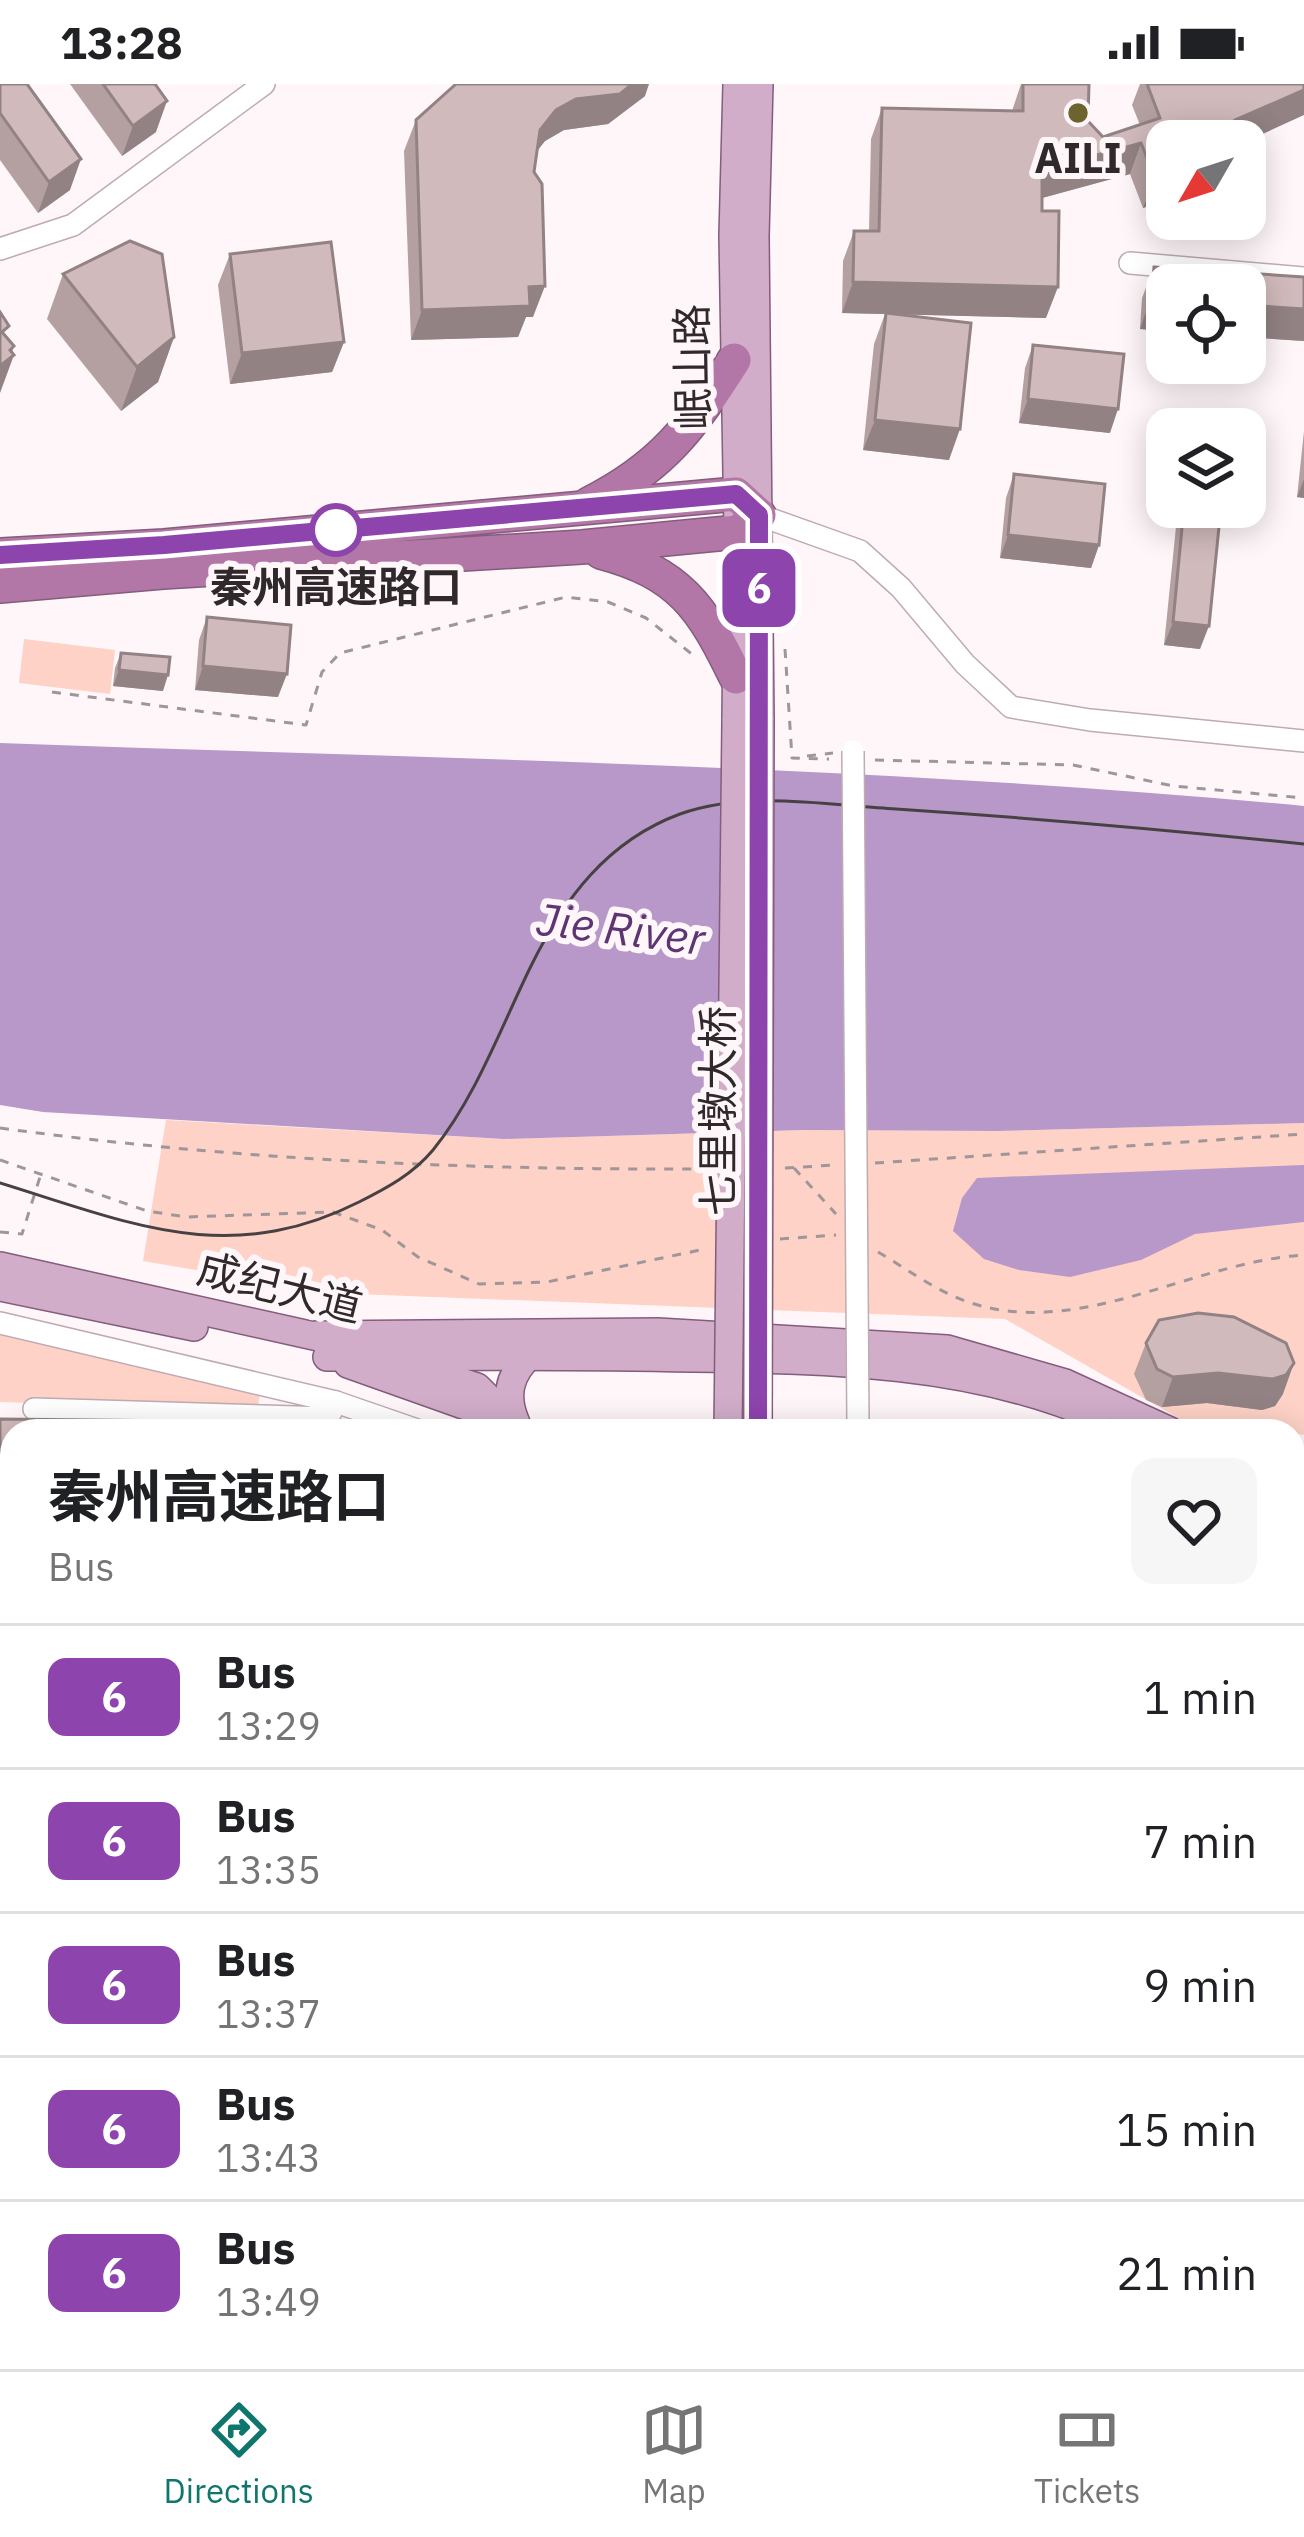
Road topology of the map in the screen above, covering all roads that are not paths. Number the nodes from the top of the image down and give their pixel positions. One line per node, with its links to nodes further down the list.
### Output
1 (264, 84): 4 (street)
2 (737, 84): 7 (main road, 岷山路)
3 (759, 84): 9 (main road, 岷山路)
4 (0, 249)
5 (1130, 263): 6 (street)
6 (1304, 278)
7 (734, 360): 8 (highway); 9 (main road, 岷山路)
8 (578, 509): 9 (highway); 11 (highway)
9 (744, 514): 10 (highway); 13 (main road, 岷山路); 14 (main road, 岷山路); 15 (street)
10 (582, 547): 12 (highway); 13 (highway)
11 (0, 555)
12 (0, 586)
13 (736, 677): 14 (main road, 岷山路)
14 (748, 721): 30 (main road, 七里墩大桥, bridge); 31 (main road, 七里墩大桥, bridge)
15 (1304, 741)
16 (851, 757): 32 (street, bridge)
17 (0, 1266): 20 (main road, 成纪大道)
18 (0, 1286): 20 (main road, 成纪大道)
19 (0, 1323): 23 (street)
20 (322, 1346): 22 (main road, 成纪大道); 27 (main road, 成纪大道); 35 (main road)
21 (531, 1354): 22 (main road); 24 (main road); 29 (main road)
22 (382, 1356): 28 (main road, 成纪大道)
23 (336, 1402): 25 (street); 26 (street)
24 (1063, 1402): 33 (main road); 34 (main road)
25 (34, 1409)
26 (385, 1419)
27 (483, 1419)
28 (509, 1419)
29 (515, 1419)
30 (728, 1419)
31 (758, 1419)
32 (858, 1419)
33 (1081, 1419)
34 (1102, 1419)
35 (1144, 1419)

